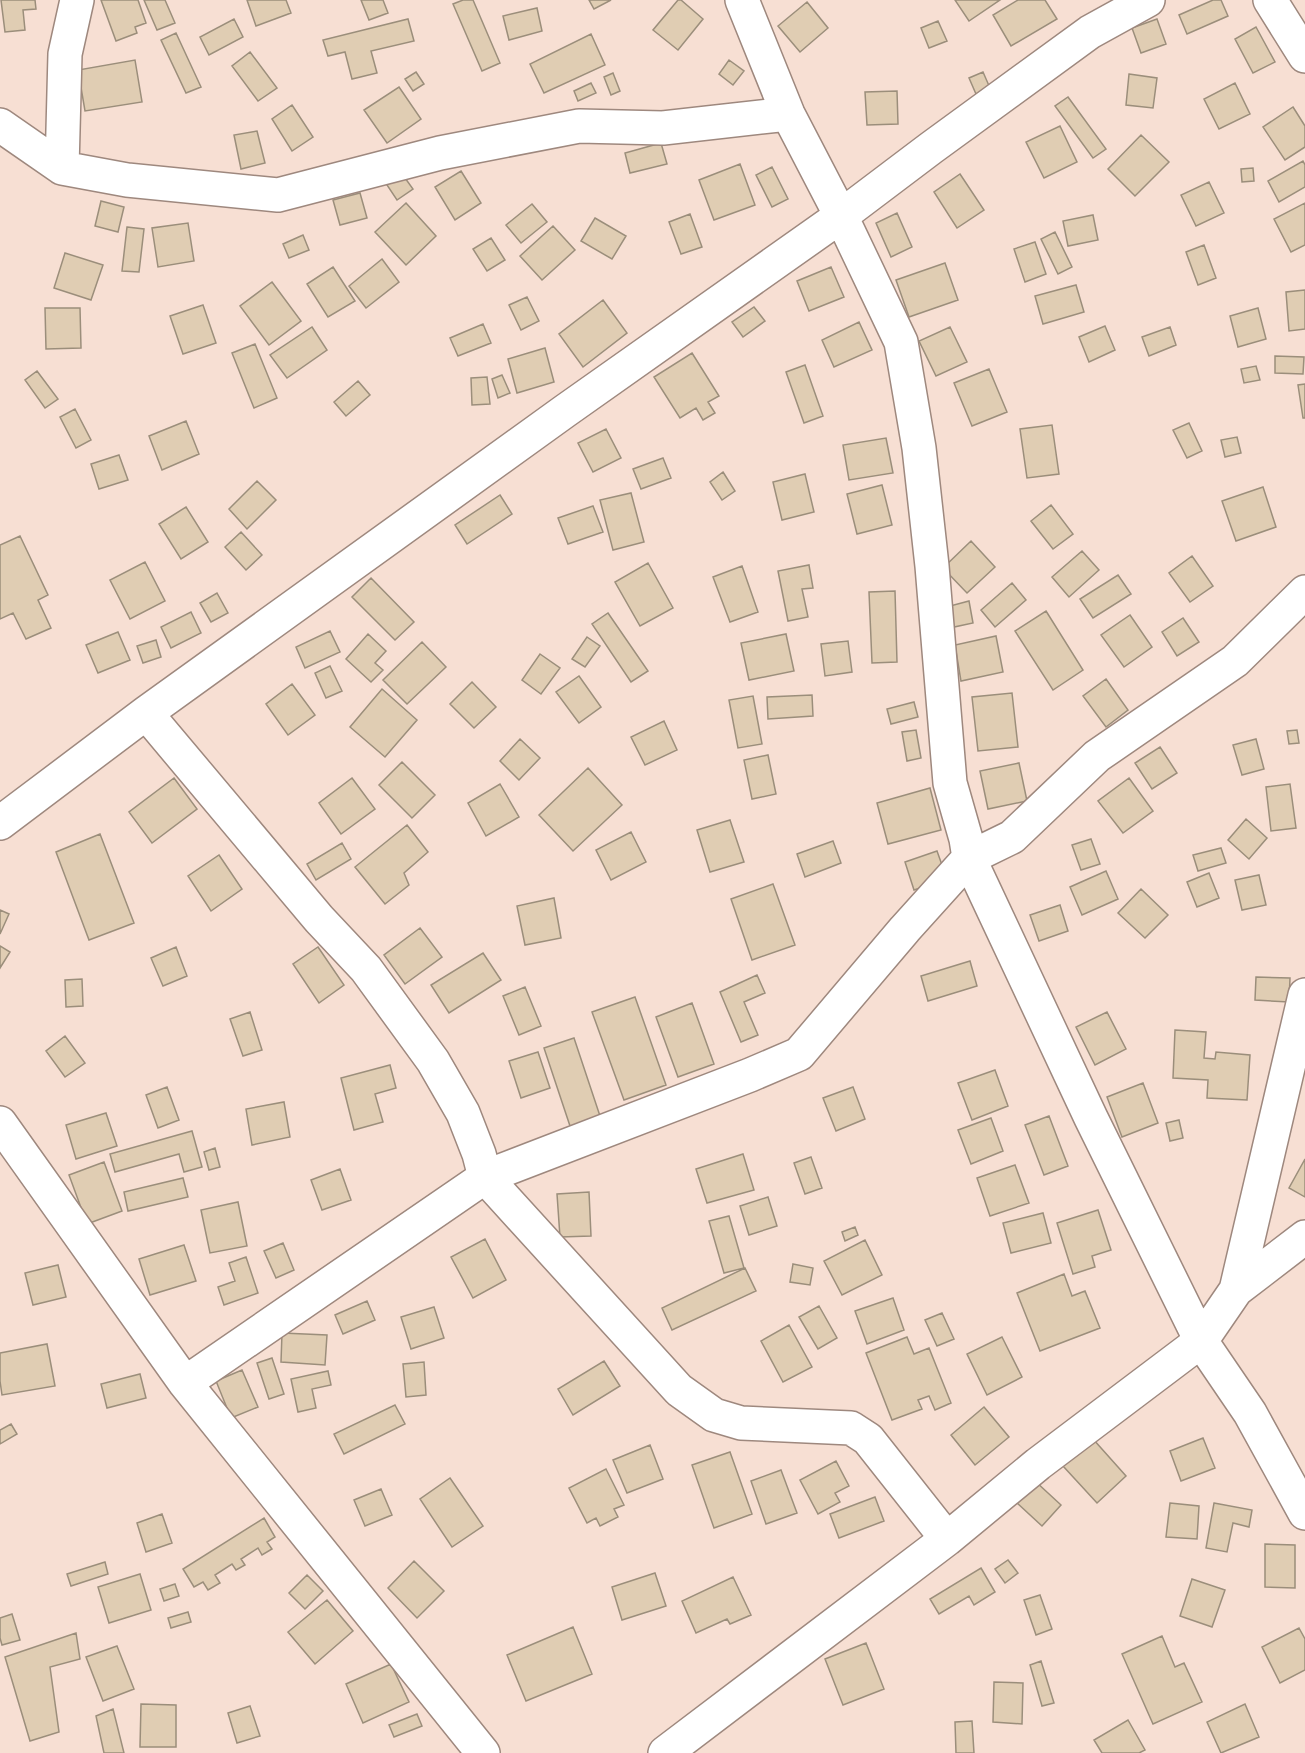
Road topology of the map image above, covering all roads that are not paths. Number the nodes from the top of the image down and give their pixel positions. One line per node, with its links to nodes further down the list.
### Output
1 (76, 0): 8 (street)
2 (742, 0): 6 (street)
3 (1148, 0): 9 (street)
4 (1270, 0): 5 (street)
5 (1305, 56)
6 (788, 114): 8 (street); 9 (street)
7 (0, 125): 8 (street)
8 (62, 168)
9 (841, 216): 11 (street); 13 (street)
10 (1305, 592): 13 (street)
11 (146, 713): 12 (street); 16 (street)
12 (0, 823)
13 (969, 858): 16 (street); 19 (street)
14 (1305, 994): 18 (street)
15 (0, 1123): 20 (street)
16 (485, 1177): 20 (street); 22 (street)
17 (1305, 1238): 18 (street)
18 (1236, 1290): 19 (street)
19 (1201, 1341): 21 (street); 22 (street)
20 (185, 1383): 23 (street)
21 (1305, 1513)
22 (947, 1539): 24 (street)
23 (483, 1753)
24 (665, 1753)

